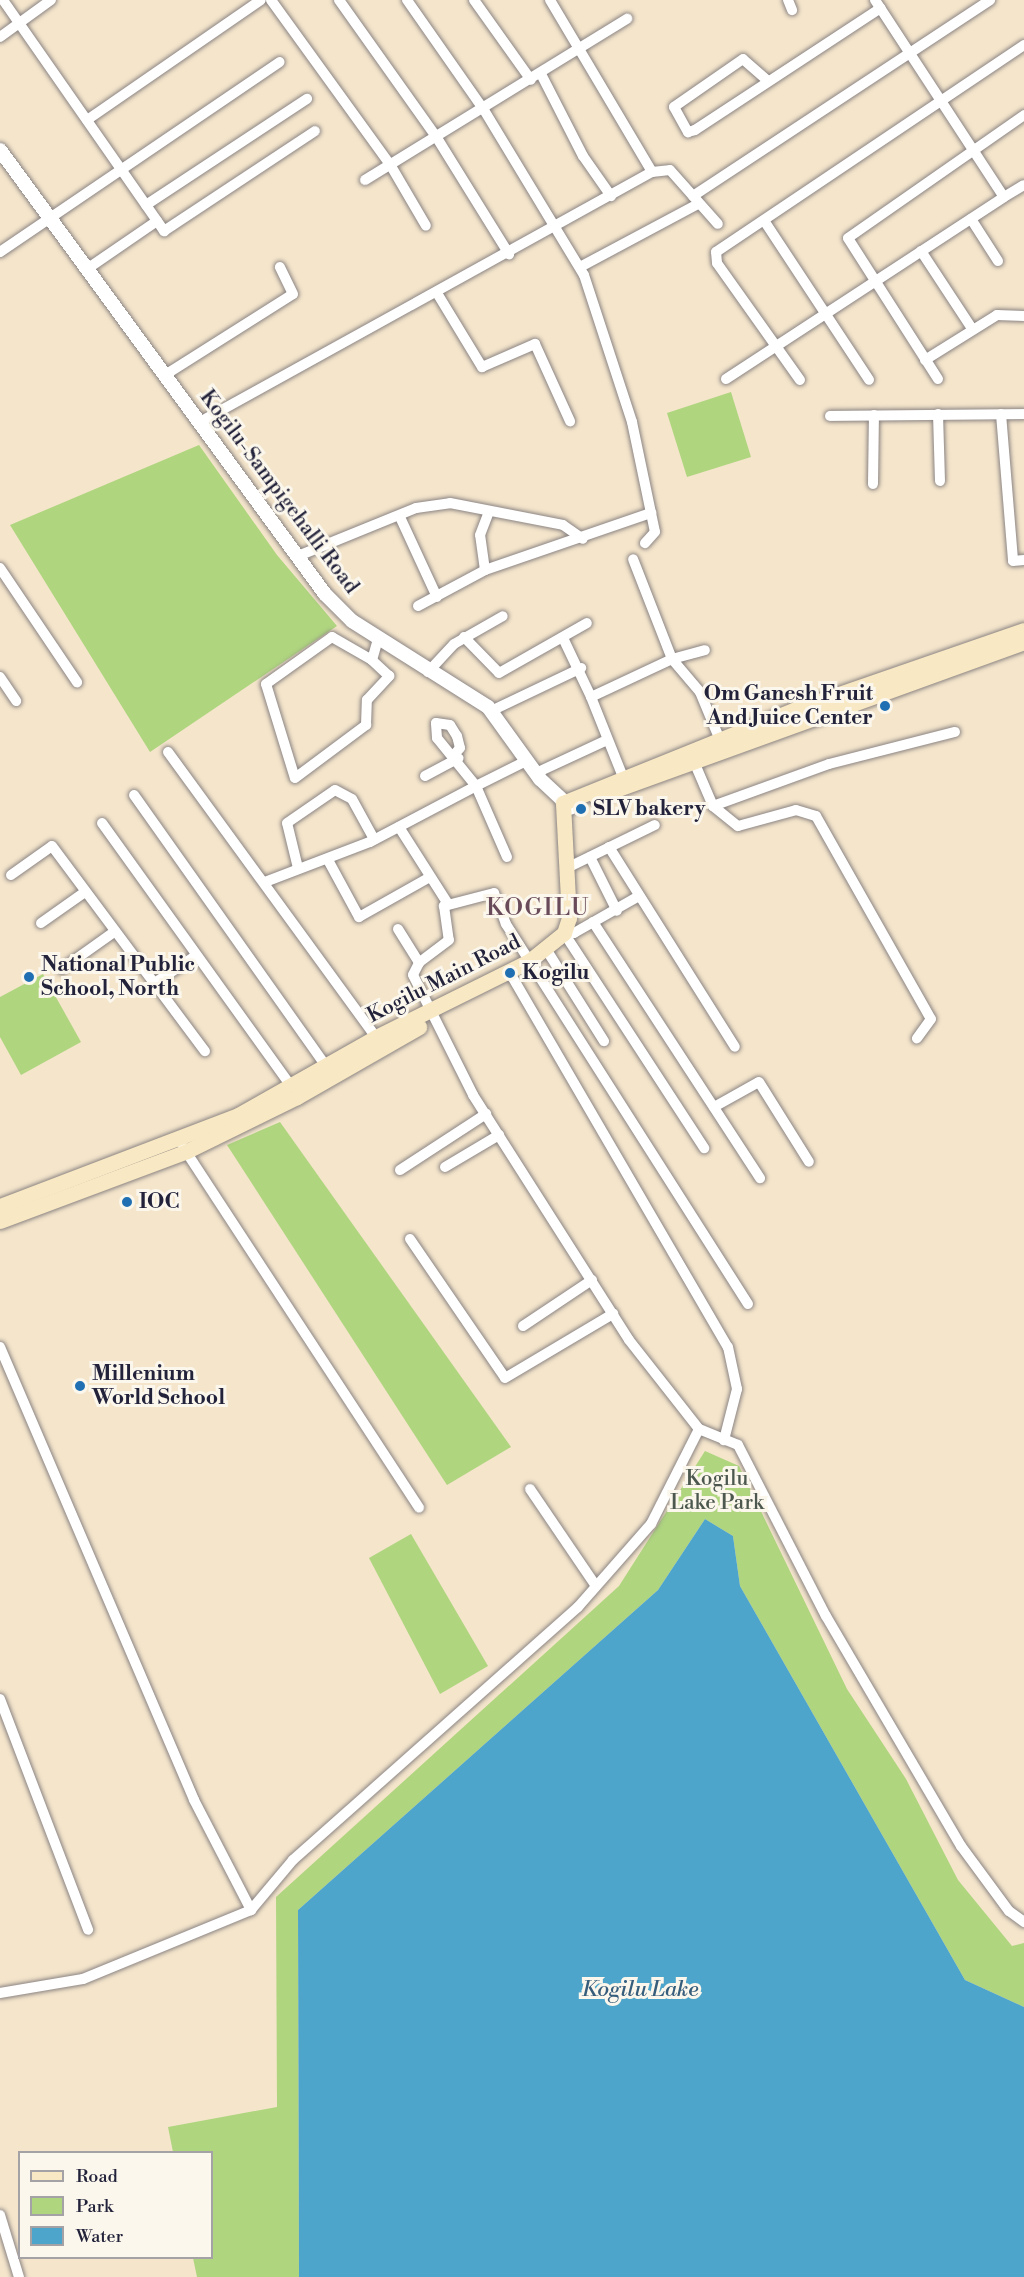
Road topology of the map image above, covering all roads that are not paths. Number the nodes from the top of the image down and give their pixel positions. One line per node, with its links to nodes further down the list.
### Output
1 (3, 0): 12 (street)
2 (51, 0): 12 (street)
3 (261, 0): 24 (street)
4 (271, 0): 29 (street)
5 (339, 0): 26 (street)
6 (407, 0): 22 (street)
7 (474, 0): 18 (street)
8 (550, 0): 15 (street)
9 (990, 0): 16 (street)
10 (878, 4): 16 (street); 19 (street)
11 (627, 19): 15 (street)
12 (20, 23): 13 (street); 24 (street)
13 (0, 37)
14 (1024, 45): 20 (street)
15 (583, 47): 18 (street); 31 (street)
16 (908, 50): 20 (street); 36 (street)
17 (280, 62): 30 (street)
18 (536, 77): 22 (street); 34 (street)
19 (768, 81): 19 (street)
20 (939, 98): 27 (street); 41 (street)
21 (307, 99): 37 (street)
22 (484, 110): 26 (street); 44 (street)
23 (1024, 115): 27 (street)
24 (87, 120): 30 (street)
25 (315, 131): 40 (street)
26 (437, 138): 29 (street); 47 (street)
27 (972, 148): 35 (street); 52 (street)
28 (0, 150): 38 (street, Kogilu-Sampigehalli Road)
29 (391, 166): 32 (street); 43 (street)
30 (120, 167): 37 (street); 38 (street)
31 (652, 172): 34 (street); 36 (street)
32 (365, 180)
33 (1024, 185): 35 (street)
34 (611, 196): 44 (street)
35 (1004, 197): 39 (street)
36 (696, 200): 42 (street); 50 (street)
37 (146, 205): 40 (street)
38 (50, 218): 46 (street); 51 (street, Kogilu-Sampigehalli Road)
39 (971, 219): 45 (street); 48 (street)
40 (156, 221): 51 (street)
41 (765, 222): 54 (street); 57 (street)
42 (718, 224)
43 (426, 226)
44 (557, 228): 47 (street); 50 (street)
45 (921, 251): 52 (street); 56 (street)
46 (0, 252)
47 (509, 254): 53 (street)
48 (998, 261)
49 (280, 267): 59 (street)
50 (580, 267): 73 (street)
51 (87, 269): 59 (street, Kogilu-Sampigehalli Road)
52 (874, 281): 54 (street); 58 (street)
53 (437, 293): 69 (street); 70 (street)
54 (825, 313): 57 (street); 63 (street)
55 (1024, 316): 56 (street)
56 (971, 327): 58 (street)
57 (776, 345): 60 (street); 62 (street)
58 (926, 360): 61 (street)
59 (165, 375): 70 (street, Kogilu-Sampigehalli Road)
60 (726, 379)
61 (938, 379)
62 (800, 380)
63 (869, 380)
64 (938, 414): 65 (street); 67 (street); 71 (street)
65 (1001, 414): 66 (street); 80 (street)
66 (1024, 414)
67 (874, 415): 68 (street); 72 (street)
68 (830, 416)
69 (570, 421)
70 (200, 422): 78 (street, Kogilu-Sampigehalli Road)
71 (940, 481)
72 (873, 484)
73 (651, 513): 76 (street); 77 (street)
74 (488, 514): 75 (street); 76 (street); 82 (street)
75 (400, 517): 78 (street); 83 (street)
76 (583, 539): 82 (street)
77 (645, 543)
78 (298, 556): 90 (street, Kogilu-Sampigehalli Road)
79 (633, 559): 93 (street)
80 (1024, 560)
81 (0, 568): 98 (street)
82 (485, 570): 83 (street)
83 (436, 597): 84 (street)
84 (418, 606)
85 (503, 616): 88 (street)
86 (587, 623): 89 (street)
87 (1024, 630): 104 (main road)
88 (464, 637): 89 (street); 96 (street)
89 (562, 638): 95 (street)
90 (378, 639): 94 (street); 96 (street, Kogilu-Sampigehalli Road)
91 (1024, 642): 107 (main road)
92 (705, 650): 93 (street)
93 (672, 659): 99 (street); 104 (street)
94 (372, 660): 94 (street)
95 (581, 668): 99 (street); 101 (street)
96 (428, 672): 101 (street, Kogilu-Sampigehalli Road)
97 (0, 677): 100 (street)
98 (77, 682)
99 (591, 697): 103 (street)
100 (16, 701)
101 (491, 711): 106 (street, Kogilu-Sampigehalli Road)
102 (955, 732): 115 (street)
103 (607, 740): 109 (street); 111 (street)
104 (720, 740): 108 (main road)
105 (168, 752): 128 (street)
106 (526, 761): 109 (street, Kogilu-Sampigehalli Road); 112 (street)
107 (695, 764): 108 (main road); 115 (street)
108 (660, 771): 111 (main road); 114 (main road)
109 (536, 773): 114 (street, Kogilu-Sampigehalli Road)
110 (425, 776): 112 (street)
111 (623, 777): 114 (main road)
112 (476, 786): 118 (street); 121 (street)
113 (134, 795): 151 (street)
114 (567, 805): 124 (main road); 137 (main road)
115 (713, 806): 147 (street)
116 (102, 823): 139 (street)
117 (655, 825): 120 (street)
118 (399, 827): 119 (street); 127 (street)
119 (374, 840): 123 (street); 125 (street)
120 (609, 847): 122 (street); 130 (street)
121 (507, 857)
122 (590, 857): 124 (street); 132 (street)
123 (328, 860): 125 (street); 127 (street)
124 (573, 865): 137 (main road)
125 (298, 868): 128 (street)
126 (11, 875): 129 (street)
127 (430, 877): 131 (street)
128 (265, 882): 146 (street)
129 (85, 892): 134 (street); 136 (street)
130 (639, 896): 132 (street); 149 (street)
131 (448, 904): 140 (street); 141 (street)
132 (617, 911): 133 (street)
133 (593, 922): 137 (street); 153 (street)
134 (40, 923)
135 (398, 929): 140 (street)
136 (114, 932): 142 (street); 144 (street)
137 (567, 932): 138 (main road, Kogilu Main Road); 157 (street)
138 (547, 951): 141 (main road, Kogilu Main Road); 148 (street)
139 (194, 957): 144 (street); 152 (street)
140 (419, 963): 145 (street)
141 (531, 964): 143 (main road, Kogilu Main Road); 167 (street)
142 (62, 969)
143 (512, 975): 145 (main road, Kogilu Main Road); 172 (street)
144 (153, 984): 150 (street)
145 (433, 1014): 146 (main road, Kogilu Main Road); 154 (street); 158 (main road, Kogilu Main Road)
146 (376, 1037): 151 (main road, Kogilu Main Road)
147 (917, 1038)
148 (604, 1041)
149 (735, 1047)
150 (205, 1051)
151 (326, 1066): 152 (main road, Kogilu Main Road)
152 (291, 1086): 156 (main road, Kogilu Main Road)
153 (714, 1107): 159 (street); 162 (street)
154 (486, 1114): 155 (street); 161 (street)
155 (499, 1135): 160 (street); 166 (street)
156 (176, 1138): 158 (street); 163 (main road, Kogilu Main Road)
157 (704, 1148)
158 (187, 1151): 164 (main road, Kogilu Main Road); 174 (street)
159 (809, 1162)
160 (445, 1167)
161 (400, 1170)
162 (760, 1178)
163 (0, 1206)
164 (0, 1221)
165 (410, 1239): 168 (street)
166 (592, 1280): 168 (street); 169 (street)
167 (748, 1304)
168 (613, 1314): 171 (street)
169 (524, 1326)
170 (0, 1347): 177 (street)
171 (699, 1429): 172 (street); 175 (street)
172 (724, 1440): 178 (street)
173 (530, 1490): 175 (street)
174 (419, 1508)
175 (596, 1586): 177 (street)
176 (0, 1699): 179 (street)
177 (251, 1910): 180 (street)
178 (1024, 1922)
179 (88, 1930)
180 (0, 1994)
181 (0, 2215): 182 (street)
182 (19, 2277)

